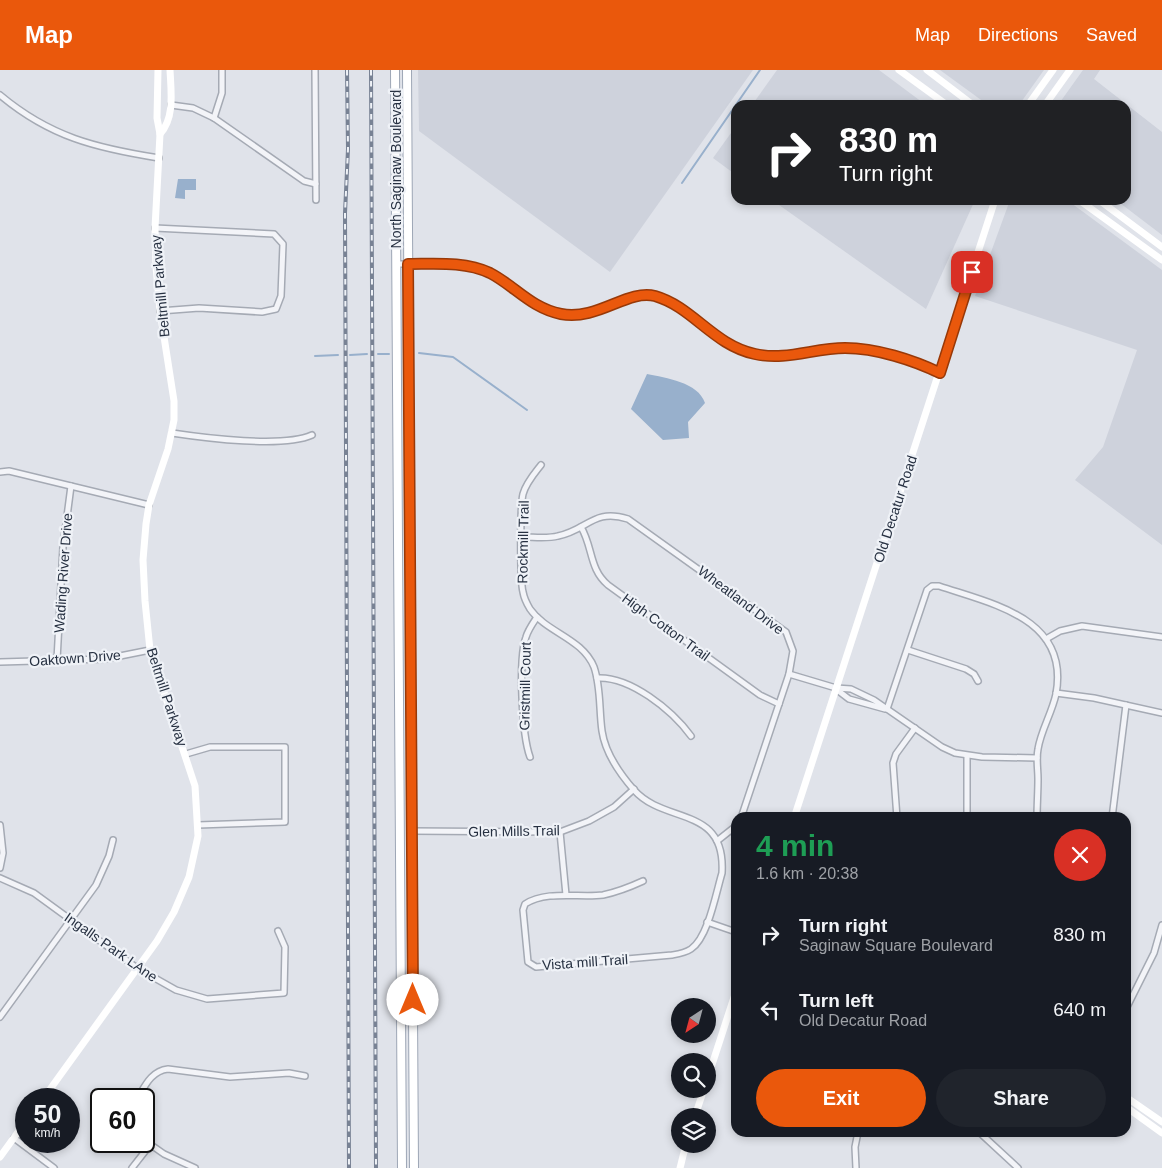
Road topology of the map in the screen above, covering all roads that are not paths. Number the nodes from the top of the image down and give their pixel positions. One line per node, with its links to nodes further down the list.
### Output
1 (158, 70): 13 (street, Beltmill Parkway)
2 (170, 70): 18 (street, Beltmill Parkway)
3 (222, 70): 19 (street)
4 (315, 70): 22 (street)
5 (395, 70): 30 (main road, North Saginaw Boulevard)
6 (407, 70): 31 (main road, North Saginaw Boulevard)
7 (899, 70): 11 (street)
8 (927, 70): 15 (street)
9 (1053, 70): 16 (street)
10 (1070, 70): 17 (street)
11 (909, 73): 14 (street)
12 (0, 95): 21 (street)
13 (158, 97): 18 (street); 20 (street, Beltmill Parkway)
14 (941, 100)
15 (966, 100)
16 (1032, 100)
17 (1049, 100)
18 (171, 105): 19 (street); 20 (street, Beltmill Parkway)
19 (214, 118): 22 (street)
20 (160, 134): 21 (street, Beltmill Parkway)
21 (159, 158): 27 (street, Beltmill Parkway)
22 (316, 184): 23 (street)
23 (316, 200)
24 (993, 205): 33 (street, Old Decatur Road)
25 (1086, 205): 29 (street)
26 (1106, 205): 28 (street)
27 (155, 228): 32 (street, Beltmill Parkway); 32 (street)
28 (1162, 247)
29 (1162, 260)
30 (396, 264): 31 (street); 109 (main road, North Saginaw Boulevard)
31 (408, 264): 33 (street); 74 (main road, North Saginaw Boulevard)
32 (160, 311): 34 (street, Beltmill Parkway)
33 (940, 373): 52 (street, Old Decatur Road)
34 (172, 433): 35 (street); 39 (street, Beltmill Parkway)
35 (312, 434)
36 (541, 465): 41 (street, Rockmill Trail)
37 (0, 472): 38 (street)
38 (71, 486): 39 (street); 47 (street, Wading River Drive)
39 (149, 505): 45 (street, Beltmill Parkway)
40 (581, 527): 41 (street, Wheatland Drive); 49 (street, Wheatland Drive); 54 (street, High Cotton Trail)
41 (523, 537): 42 (street, Rockmill Trail)
42 (537, 617): 50 (street, Rockmill Trail); 62 (street, Gristmill Court)
43 (1162, 637): 44 (street)
44 (1046, 639): 46 (street); 53 (street)
45 (150, 650): 47 (street, Oaktown Drive); 60 (street, Beltmill Parkway)
46 (908, 650): 51 (street); 56 (street)
47 (57, 660): 48 (street, Oaktown Drive)
48 (0, 662)
49 (789, 674): 52 (street); 54 (street, Wheatland Drive)
50 (597, 678): 59 (street); 64 (street, Rockmill Trail)
51 (978, 681)
52 (836, 688): 56 (street); 56 (street); 66 (street, Old Decatur Road)
53 (1056, 693): 55 (street); 63 (street)
54 (779, 704): 65 (street, Wheatland Drive)
55 (1126, 705): 57 (street); 70 (street)
56 (887, 709): 58 (street)
57 (1162, 713)
58 (915, 728): 61 (street); 67 (street)
59 (691, 736)
60 (186, 754): 72 (street, Beltmill Parkway); 72 (street)
61 (967, 756): 63 (street); 68 (street)
62 (530, 757)
63 (1037, 758): 69 (street)
64 (634, 789): 75 (street, Glen Mills Trail); 77 (street, Rockmill Trail)
65 (743, 812)
66 (796, 812)
67 (897, 812)
68 (967, 812)
69 (1037, 812)
70 (1113, 812)
71 (0, 824): 78 (street)
72 (198, 825): 87 (street, Beltmill Parkway)
73 (731, 830): 77 (street)
74 (412, 831): 75 (street, Glen Mills Trail); 110 (main road, North Saginaw Boulevard)
75 (560, 832): 81 (street)
76 (113, 840): 82 (street)
77 (717, 841): 83 (street)
78 (0, 868)
79 (0, 878): 82 (street, Ingalls Park LAne)
80 (643, 881): 81 (street)
81 (566, 895): 83 (street, Vista mill Trail)
82 (72, 920): 87 (street, Ingalls Park LAne); 90 (street)
83 (707, 922): 85 (street)
84 (1162, 925): 88 (street)
85 (731, 930)
86 (278, 931): 87 (street, Ingalls Park LAne)
87 (137, 968): 93 (street, Beltmill Parkway)
88 (1131, 999)
89 (731, 1006): 91 (street)
90 (0, 1017)
91 (716, 1053)
92 (304, 1076): 94 (street)
93 (50, 1088)
94 (144, 1088)
95 (1131, 1100): 97 (street)
96 (1131, 1111): 98 (street)
97 (1162, 1122)
98 (1162, 1133)
99 (857, 1137): 112 (street)
100 (984, 1137): 113 (street)
101 (14, 1138): 105 (street); 106 (street)
102 (155, 1148): 108 (street)
103 (144, 1153): 107 (street)
104 (684, 1153): 111 (street)
105 (0, 1157)
106 (54, 1168)
107 (132, 1168)
108 (196, 1168)
109 (402, 1168)
110 (414, 1168)
111 (680, 1168)
112 (856, 1168)
113 (1018, 1168)

